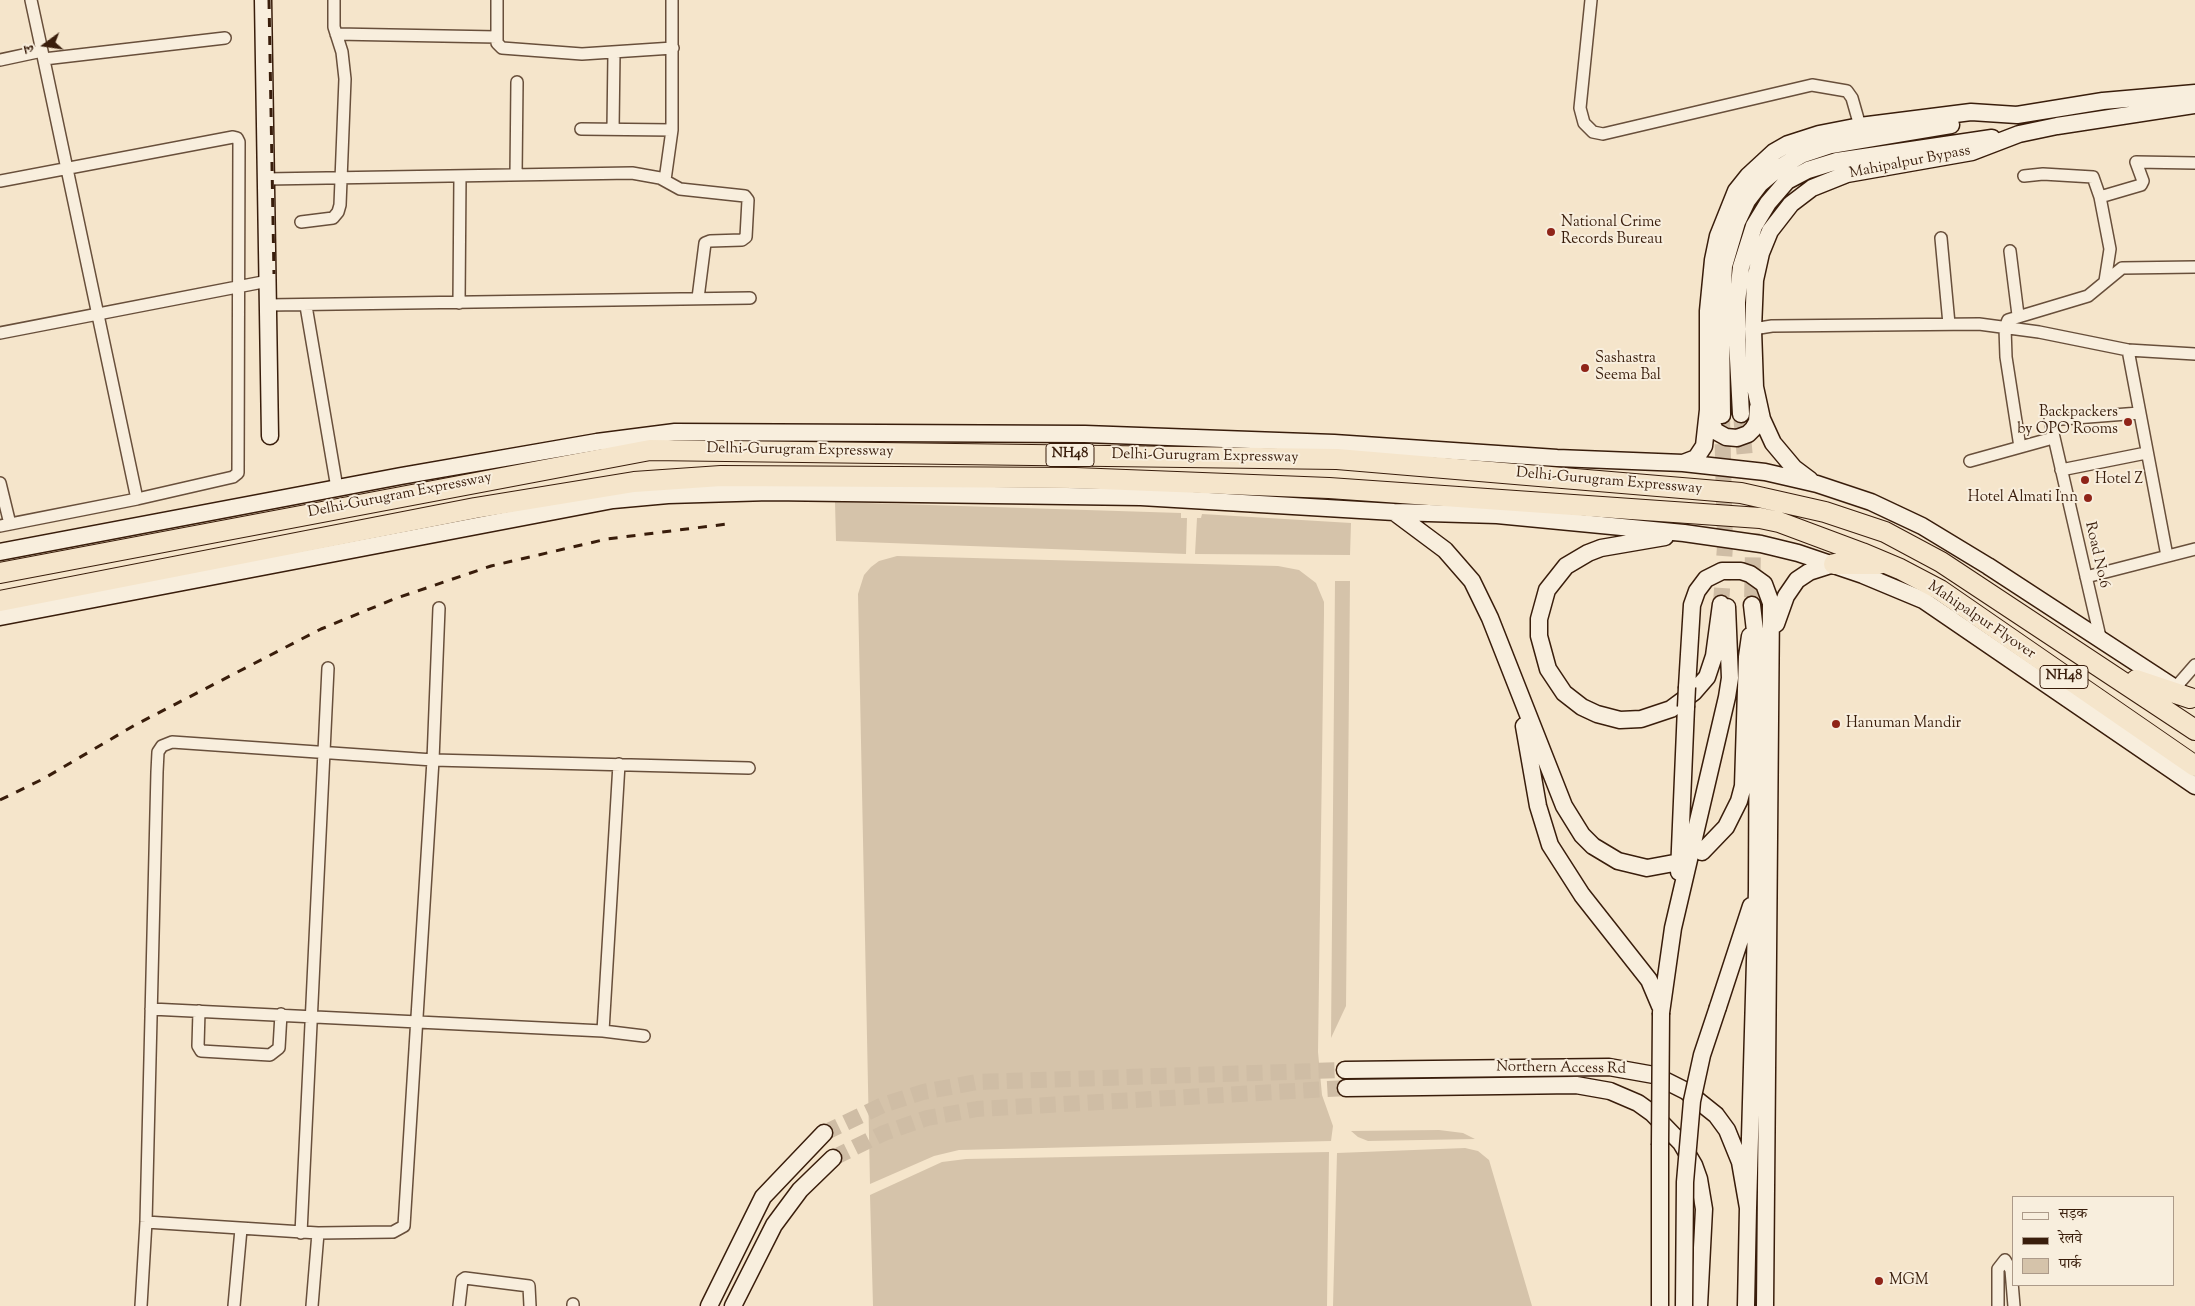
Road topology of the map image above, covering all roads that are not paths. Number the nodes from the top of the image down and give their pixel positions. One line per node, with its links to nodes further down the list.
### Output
1 (30, 0): 12 (street)
2 (263, 0): 29 (main road)
3 (334, 0): 7 (street)
4 (497, 0): 8 (street)
5 (672, 0): 10 (street)
6 (1591, 0): 18 (street)
7 (336, 34): 8 (street); 28 (street)
8 (497, 37): 11 (street)
9 (225, 38): 12 (street)
10 (674, 48): 11 (street); 21 (street)
11 (614, 53): 20 (street)
12 (43, 55): 13 (street); 24 (street)
13 (0, 60)
14 (516, 82): 25 (street)
15 (2195, 93): 17 (main road)
16 (2195, 105): 22 (main road, Mahipalpur Bypass)
17 (2017, 115): 18 (main road); 54 (main road)
18 (1860, 126): 54 (main road)
19 (581, 129): 20 (street)
20 (613, 130): 21 (street)
21 (672, 130): 31 (street)
22 (2019, 134): 49 (main road, Mahipalpur Bypass); 56 (main road)
23 (2195, 163): 32 (street)
24 (68, 167): 30 (street); 39 (street); 45 (street)
25 (516, 175): 26 (street); 31 (street)
26 (460, 176): 28 (street); 42 (street)
27 (2024, 176): 32 (street)
28 (342, 178): 29 (street); 33 (street)
29 (266, 179): 37 (main road)
30 (0, 180)
31 (665, 180): 40 (street)
32 (2100, 197): 38 (street)
33 (302, 222)
34 (1941, 238): 47 (street)
35 (2010, 250): 46 (street)
36 (2195, 267): 38 (street)
37 (268, 281): 39 (street); 43 (main road)
38 (2104, 283): 46 (street)
39 (238, 288): 45 (street); 67 (street)
40 (698, 298): 41 (street); 42 (street)
41 (750, 298)
42 (459, 303): 44 (street)
43 (268, 305): 44 (street); 57 (main road)
44 (306, 306): 66 (street)
45 (99, 315): 50 (street); 67 (street)
46 (2018, 316): 48 (street)
47 (1949, 324): 48 (street); 49 (street)
48 (2005, 328): 51 (street); 59 (street)
49 (1753, 329): 53 (main road, Mahipalpur Bypass)
50 (0, 333)
51 (2128, 350): 52 (street); 55 (street)
52 (2195, 354)
53 (1758, 406): 54 (main road); 65 (main road, Mahipalpur Bypass)
54 (1715, 412): 62 (main road)
55 (2139, 412): 58 (street, Road No.6); 60 (street)
56 (1741, 414)
57 (270, 436)
58 (2053, 438): 59 (street); 63 (street, Road No.6)
59 (2020, 447): 61 (street)
60 (2146, 452): 63 (street); 73 (street)
61 (1970, 461)
62 (1683, 463): 65 (main road); 66 (main road)
63 (2060, 470): 77 (street, Road No.6)
64 (0, 483): 69 (street)
65 (1817, 484): 81 (main road)
66 (337, 488): 72 (main road)
67 (138, 499): 69 (street)
68 (1394, 512): 70 (main road); 80 (main road); 82 (main road)
69 (5, 525)
70 (1684, 533): 74 (main road); 98 (main road)
71 (2195, 549): 73 (street)
72 (0, 552)
73 (2167, 556): 77 (street)
74 (1834, 564): 75 (highway); 83 (main road); 94 (main road)
75 (1888, 564): 78 (highway, Delhi-Gurugram Expressway / NH48); 92 (highway, Mahipalpur Flyover / NH48)
76 (0, 573): 86 (highway, Delhi-Gurugram Expressway / NH48)
77 (2086, 577): 81 (street, Road No.6)
78 (0, 601)
79 (439, 608): 90 (street)
80 (0, 617)
81 (2100, 637): 87 (main road)
82 (1503, 652): 96 (main road); 101 (main road)
83 (1771, 658): 98 (main road, bridge); 131 (main road)
84 (2195, 665): 87 (street)
85 (328, 668): 89 (street)
86 (2106, 670): 87 (highway); 88 (highway, NH48)
87 (2187, 696)
88 (2195, 730)
89 (324, 753): 90 (street); 99 (street); 103 (street)
90 (433, 760): 91 (street); 104 (street)
91 (620, 764): 93 (street); 105 (street)
92 (2195, 766)
93 (749, 768)
94 (2195, 786)
95 (1702, 852): 97 (main road)
96 (1674, 863)
97 (1757, 890): 111 (main road); 128 (main road, bridge)
98 (1677, 910): 101 (main road)
99 (151, 1009): 100 (street); 113 (street)
100 (199, 1010): 102 (street); 102 (street)
101 (1661, 1013): 112 (main road, bridge)
102 (281, 1014): 103 (street)
103 (312, 1015): 104 (street); 115 (street)
104 (417, 1021): 105 (street); 116 (street)
105 (603, 1031): 106 (street)
106 (644, 1036)
107 (1345, 1070): 111 (main road, Northern Access Rd)
108 (1346, 1088): 129 (main road, Northern Access Rd)
109 (824, 1133): 124 (main road)
110 (833, 1158): 125 (main road)
111 (1748, 1208): 130 (main road, Northern Access Rd)
112 (1662, 1218): 126 (main road); 127 (main road)
113 (146, 1222): 114 (street); 119 (street)
114 (241, 1228): 115 (street); 120 (street)
115 (301, 1233): 116 (street)
116 (318, 1233): 121 (street)
117 (2012, 1282): 132 (street)
118 (2012, 1286): 133 (street)
119 (141, 1306)
120 (234, 1306)
121 (312, 1306)
122 (459, 1306): 123 (street)
123 (530, 1306)
124 (709, 1306)
125 (733, 1306)
126 (1660, 1306)
127 (1671, 1306)
128 (1684, 1306)
129 (1699, 1306)
130 (1746, 1306)
131 (1765, 1306)
132 (1998, 1306)
133 (2014, 1306)

